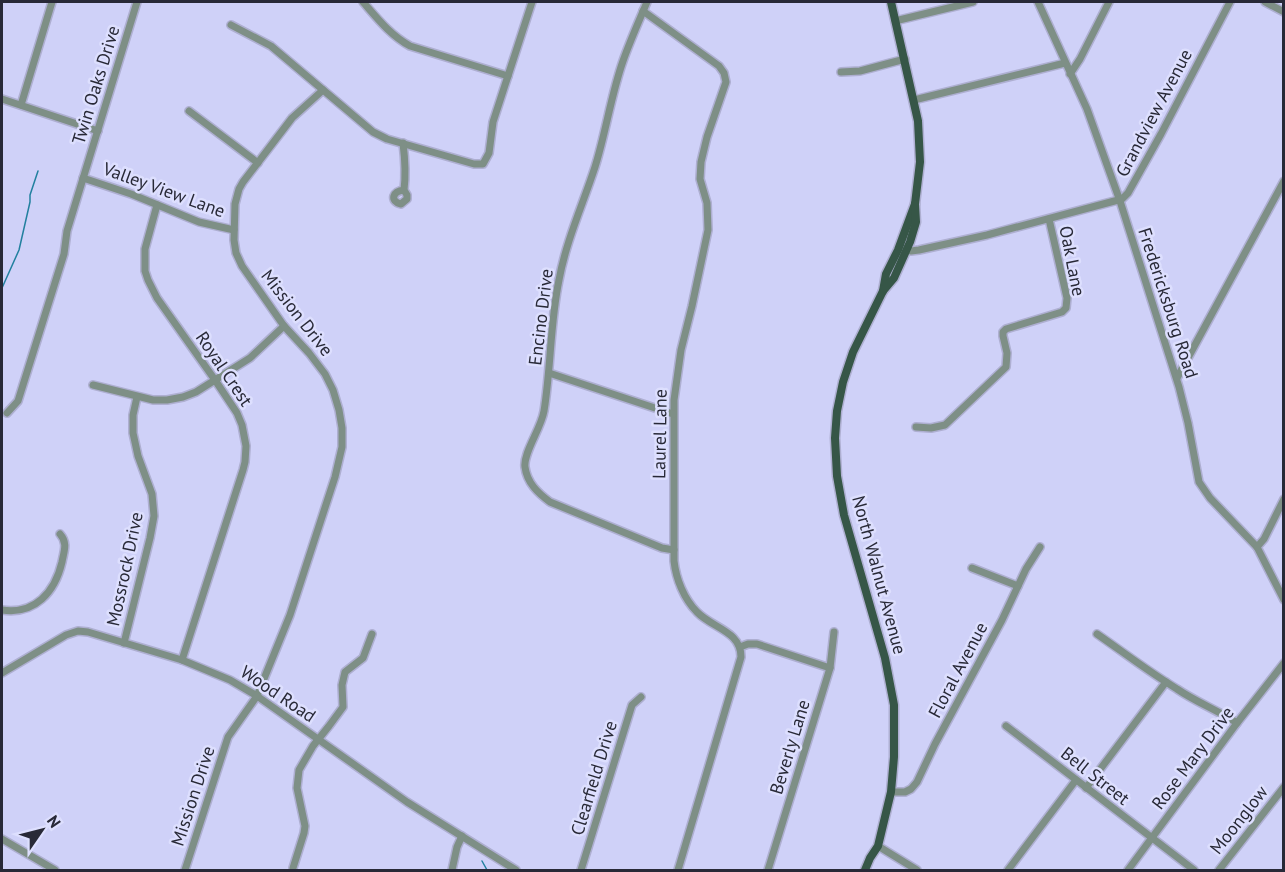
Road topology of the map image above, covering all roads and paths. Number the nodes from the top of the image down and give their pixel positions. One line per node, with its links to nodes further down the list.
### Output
1 (52, 2): 24 (street)
2 (138, 2): 26 (street, Twin Oaks Drive)
3 (363, 2): 20 (street)
4 (532, 2): 20 (street)
5 (647, 2): 12 (street, Encino Drive)
6 (891, 2): 14 (main road, North Walnut Avenue)
7 (973, 2): 14 (street)
8 (1038, 2): 17 (street, Fredericksburg Road)
9 (1109, 2): 19 (street)
10 (1230, 2): 32 (street, Grandview Avenue)
11 (1265, 2): 13 (street)
12 (643, 11): 40 (street, Encino Drive); 46 (street, Laurel Lane)
13 (1284, 12)
14 (895, 21): 16 (main road, North Walnut Avenue)
15 (231, 25): 21 (street)
16 (905, 59): 18 (street); 23 (main road, North Walnut Avenue)
17 (1065, 63): 19 (street, Fredericksburg Road); 23 (street)
18 (841, 72)
19 (1070, 74): 32 (street, Fredericksburg Road)
20 (507, 76): 27 (street)
21 (323, 90): 27 (street); 28 (street, Mission Drive)
22 (2, 99): 24 (street)
23 (914, 99): 33 (main road, North Walnut Avenue)
24 (21, 105): 26 (street)
25 (189, 111): 28 (street)
26 (98, 131): 29 (street, Twin Oaks Drive)
27 (403, 143): 31 (street)
28 (258, 163): 36 (street, Mission Drive)
29 (83, 178): 34 (street, Valley View Lane); 45 (street, Twin Oaks Drive)
30 (1284, 181): 41 (street)
31 (404, 190)
32 (1120, 201): 35 (street, Grandview Avenue); 41 (street, Fredericksburg Road)
33 (915, 204): 37 (main road, North Walnut Avenue); 38 (main road, North Walnut Avenue)
34 (157, 205): 36 (street, Valley View Lane); 42 (street, Royal Crest)
35 (1049, 219): 37 (street, Grandview Avenue); 47 (street, Oak Lane)
36 (234, 230): 39 (street, Mission Drive)
37 (907, 249): 38 (main road, North Walnut Avenue)
38 (883, 291): 75 (main road, North Walnut Avenue)
39 (284, 327): 42 (street); 67 (street, Mission Drive)
40 (549, 372): 46 (street); 52 (street, Encino Drive)
41 (1177, 378): 51 (street, Fredericksburg Road)
42 (215, 380): 44 (street); 62 (street, Royal Crest)
43 (93, 385): 44 (street)
44 (137, 397): 60 (street, Mossrock Drive)
45 (7, 413)
46 (673, 414): 52 (street, Laurel Lane)
47 (916, 427)
48 (1284, 499): 51 (street)
49 (60, 534): 56 (street)
50 (1040, 547): 54 (street, Floral Avenue)
51 (1257, 547): 55 (street, Fredericksburg Road)
52 (674, 550): 61 (street, Laurel Lane)
53 (972, 568): 54 (street)
54 (1018, 586): 75 (street, Floral Avenue)
55 (1284, 600)
56 (2, 610)
57 (834, 632): 64 (street, Beverly Lane)
58 (372, 634): 71 (street)
59 (1097, 634): 66 (street)
60 (124, 643): 62 (street, Wood Road); 65 (street, Wood Road)
61 (740, 647): 64 (street); 86 (street)
62 (182, 660): 67 (street, Wood Road)
63 (1284, 663): 69 (street, Rose Mary Drive)
64 (830, 668): 87 (street, Beverly Lane)
65 (2, 673)
66 (1166, 682): 69 (street); 74 (street)
67 (257, 696): 71 (street, Wood Road); 82 (street, Mission Drive)
68 (641, 697): 85 (street, Clearfield Drive)
69 (1237, 723): 77 (street, Rose Mary Drive)
70 (1006, 726): 72 (street, Bell Street)
71 (319, 740): 76 (street, Wood Road); 80 (street)
72 (1076, 780): 74 (street, Bell Street); 90 (street)
73 (1284, 787): 93 (street, Moonglow)
74 (1086, 788): 77 (street, Bell Street)
75 (891, 792): 79 (main road, North Walnut Avenue)
76 (462, 836): 83 (street); 84 (street, Wood Road)
77 (1152, 838): 91 (street, Rose Mary Drive); 92 (street, Bell Street)
78 (2, 839): 81 (street)
79 (878, 846): 88 (main road, North Walnut Avenue); 89 (street)
80 (293, 868)
81 (55, 870)
82 (185, 870)
83 (453, 870)
84 (516, 870)
85 (581, 870)
86 (678, 870)
87 (768, 870)
88 (865, 870)
89 (917, 870)
90 (1008, 870)
91 (1128, 870)
92 (1194, 870)
93 (1219, 870)

